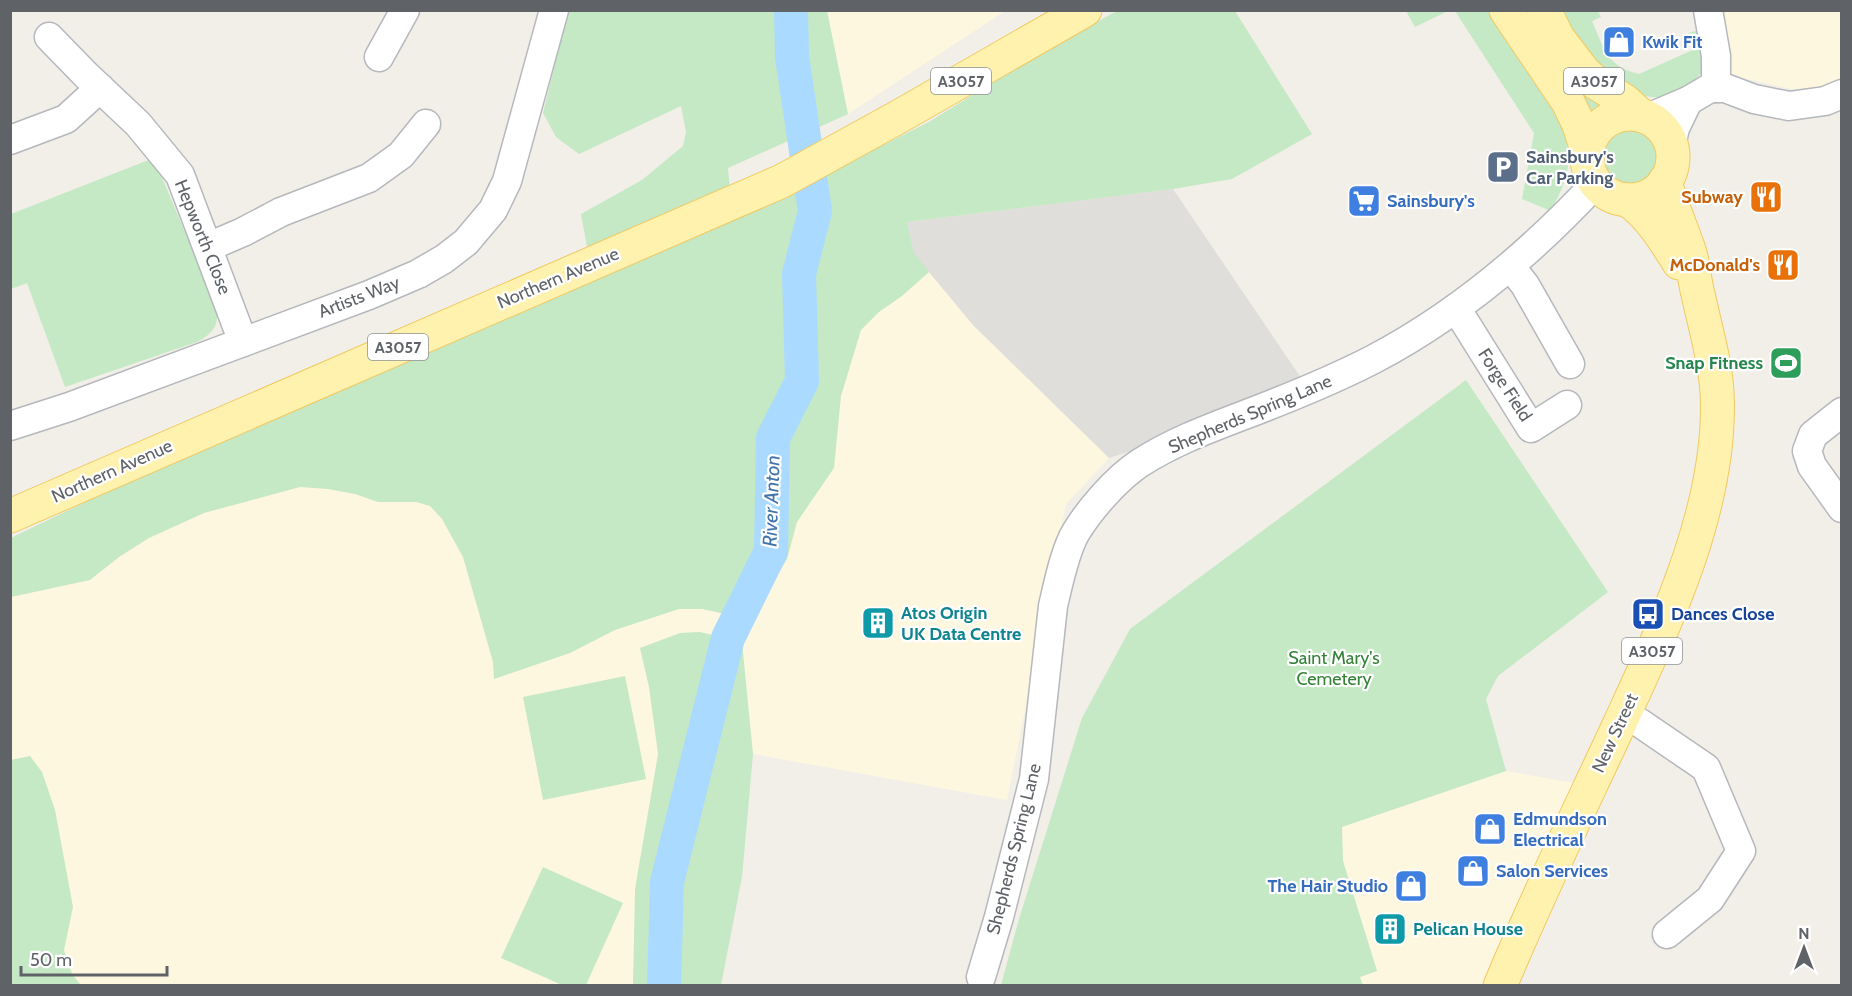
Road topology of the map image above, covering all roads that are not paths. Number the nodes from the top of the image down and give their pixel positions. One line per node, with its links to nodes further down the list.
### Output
1 (405, 10): 8 (street)
2 (554, 10): 25 (street, Artists Way)
3 (1086, 10): 31 (main road, Northern Avenue / A3057)
4 (1506, 10): 17 (main road, A3057)
5 (1545, 10): 13 (main road, A3057)
6 (1708, 10): 10 (street)
7 (49, 37): 9 (street, Hepworth Close)
8 (379, 57)
9 (100, 88): 15 (street); 21 (street, Hepworth Close)
10 (1716, 88): 11 (street); 12 (street)
11 (1842, 94)
12 (1688, 101): 13 (street); 16 (street)
13 (1644, 116): 16 (main road, A3057); 17 (main road, A3057)
14 (426, 124): 21 (street)
15 (10, 140)
16 (1671, 145): 18 (main road, New Street / A3057)
17 (1587, 150): 19 (main road, A3057)
18 (1665, 181): 20 (main road); 23 (main road, New Street / A3057)
19 (1596, 183): 20 (main road, New Street / A3057); 22 (street, Shepherds Spring Lane)
20 (1628, 200): 23 (main road, New Street / A3057)
21 (208, 247): 25 (street, Hepworth Close)
22 (1511, 267): 24 (street, Shepherds Spring Lane); 26 (street)
23 (1698, 296): 32 (main road, New Street / A3057)
24 (1456, 308): 27 (street, Forge Field); 34 (street, Shepherds Spring Lane)
25 (243, 342): 29 (street, Artists Way)
26 (1570, 364)
27 (1567, 405)
28 (1842, 412): 30 (street)
29 (10, 426)
30 (1842, 508)
31 (12, 516)
32 (1623, 716): 33 (street); 35 (main road, New Street / A3057)
33 (1667, 934)
34 (981, 977)
35 (1508, 983)

